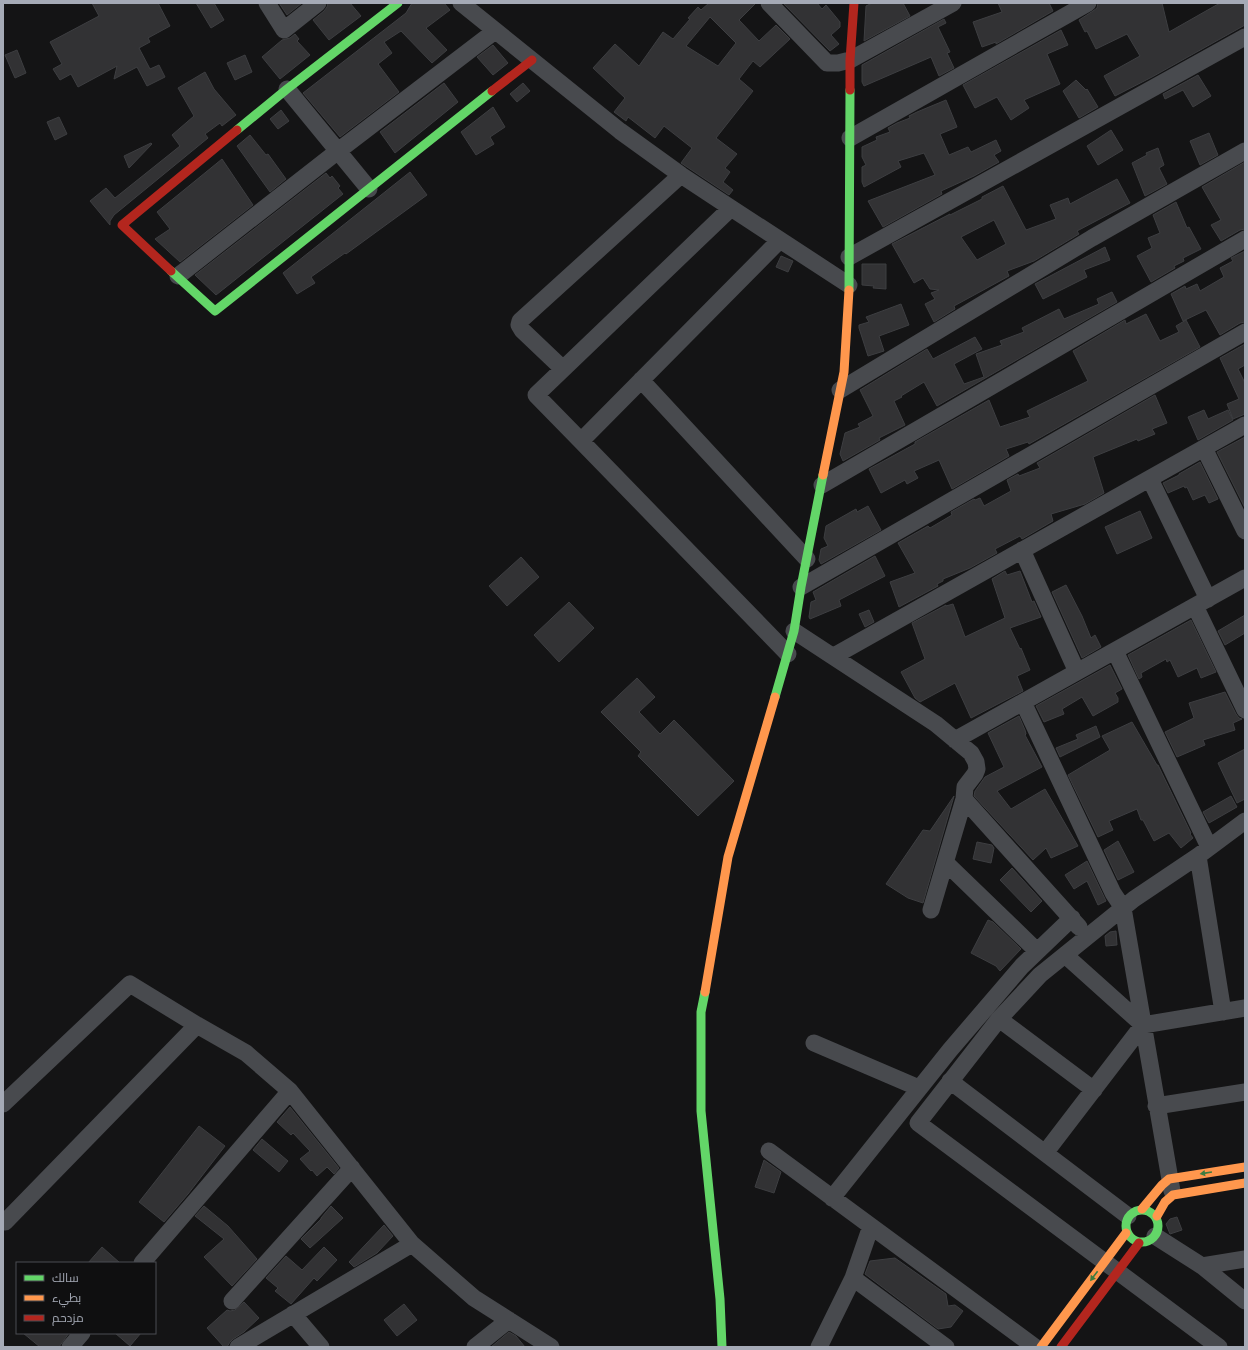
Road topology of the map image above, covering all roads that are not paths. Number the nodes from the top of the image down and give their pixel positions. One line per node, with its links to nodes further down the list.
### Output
1 (266, 3): 2 (street)
2 (318, 3)
3 (398, 3): 13 (street)
4 (461, 3): 9 (street)
5 (769, 3): 12 (street)
6 (854, 3): 12 (street)
7 (953, 3): 12 (street)
8 (1088, 3): 14 (street)
9 (495, 31): 11 (street); 15 (street)
10 (1243, 43): 22 (street)
11 (532, 60): 17 (street); 18 (street)
12 (850, 60): 14 (street)
13 (287, 89): 15 (street); 23 (street)
14 (850, 138): 22 (street)
15 (338, 151): 18 (street); 23 (street)
16 (1245, 151): 28 (street)
17 (681, 175): 19 (street); 26 (street)
18 (369, 189): 23 (street)
19 (731, 208): 24 (street); 26 (street)
20 (1245, 240): 33 (street)
21 (775, 245): 27 (street)
22 (849, 257): 24 (street)
23 (178, 276)
24 (849, 285): 28 (street)
25 (1245, 332): 38 (street)
26 (564, 369): 30 (street)
27 (641, 380): 30 (street); 36 (street)
28 (840, 390): 33 (street)
29 (1245, 425): 31 (street)
30 (581, 441): 42 (street)
31 (1204, 448): 32 (street); 34 (street)
32 (1150, 479): 35 (street); 39 (street)
33 (822, 485): 36 (street)
34 (1245, 531)
35 (1022, 550): 43 (street); 44 (street)
36 (807, 559): 38 (street)
37 (1245, 578): 39 (street)
38 (801, 586): 40 (street)
39 (1202, 603): 41 (street); 46 (street)
40 (794, 631): 42 (street); 43 (street)
41 (1115, 651): 44 (street); 50 (street)
42 (788, 654): 101 (street)
43 (834, 656): 47 (street)
44 (1077, 672): 45 (street)
45 (1023, 702): 47 (street); 52 (street)
46 (1245, 710)
47 (956, 740): 48 (street)
48 (964, 799): 51 (street); 54 (street)
49 (1245, 820): 50 (street)
50 (1203, 852): 52 (street); 59 (street)
51 (946, 863): 53 (street); 56 (street)
52 (1123, 908): 55 (street); 62 (street)
53 (931, 910)
54 (1072, 918): 55 (street); 56 (street)
55 (1086, 936): 57 (street)
56 (1037, 951): 65 (street)
57 (1065, 954): 60 (street); 62 (street)
58 (1245, 1008): 59 (street)
59 (1223, 1012): 62 (street)
60 (999, 1019): 64 (street); 66 (street)
61 (197, 1025): 67 (street); 69 (street); 80 (street)
62 (1143, 1025): 66 (street); 70 (street)
63 (814, 1043): 65 (street)
64 (950, 1081): 72 (street); 88 (street)
65 (919, 1088): 77 (street)
66 (1094, 1090): 72 (street)
67 (290, 1092): 74 (street); 87 (street)
68 (1245, 1092): 70 (street)
69 (3, 1104)
70 (1156, 1106): 76 (street)
71 (769, 1151): 77 (street)
72 (1046, 1154): 78 (street)
73 (1245, 1166): 76 (street, one-way to 76)
74 (352, 1168): 85 (street); 91 (street)
75 (1245, 1183): 76 (street)
76 (1171, 1187): 78 (street); 79 (street)
77 (832, 1198): 81 (street)
78 (1135, 1213): 79 (street); 82 (street)
79 (1156, 1218): 83 (street)
80 (5, 1222)
81 (870, 1226): 90 (street); 104 (street)
82 (1126, 1233): 84 (street); 88 (street)
83 (1155, 1236): 84 (street); 89 (street)
84 (1139, 1243): 88 (street)
85 (412, 1244): 93 (street); 94 (street)
86 (1245, 1259): 89 (street)
87 (143, 1262)
88 (1111, 1266): 105 (street, one-way to 105); 106 (street); 107 (street)
89 (1202, 1266): 92 (street)
90 (852, 1278): 102 (street); 103 (street)
91 (232, 1300)
92 (1245, 1301)
93 (293, 1314): 97 (street); 98 (street)
94 (509, 1320): 99 (street); 100 (street)
95 (81, 1334): 96 (street)
96 (70, 1347)
97 (238, 1347)
98 (321, 1347)
99 (475, 1347)
100 (551, 1347)
101 (722, 1347)
102 (819, 1347)
103 (946, 1347)
104 (1034, 1347)
105 (1041, 1347)
106 (1061, 1347)
107 (1220, 1347)

